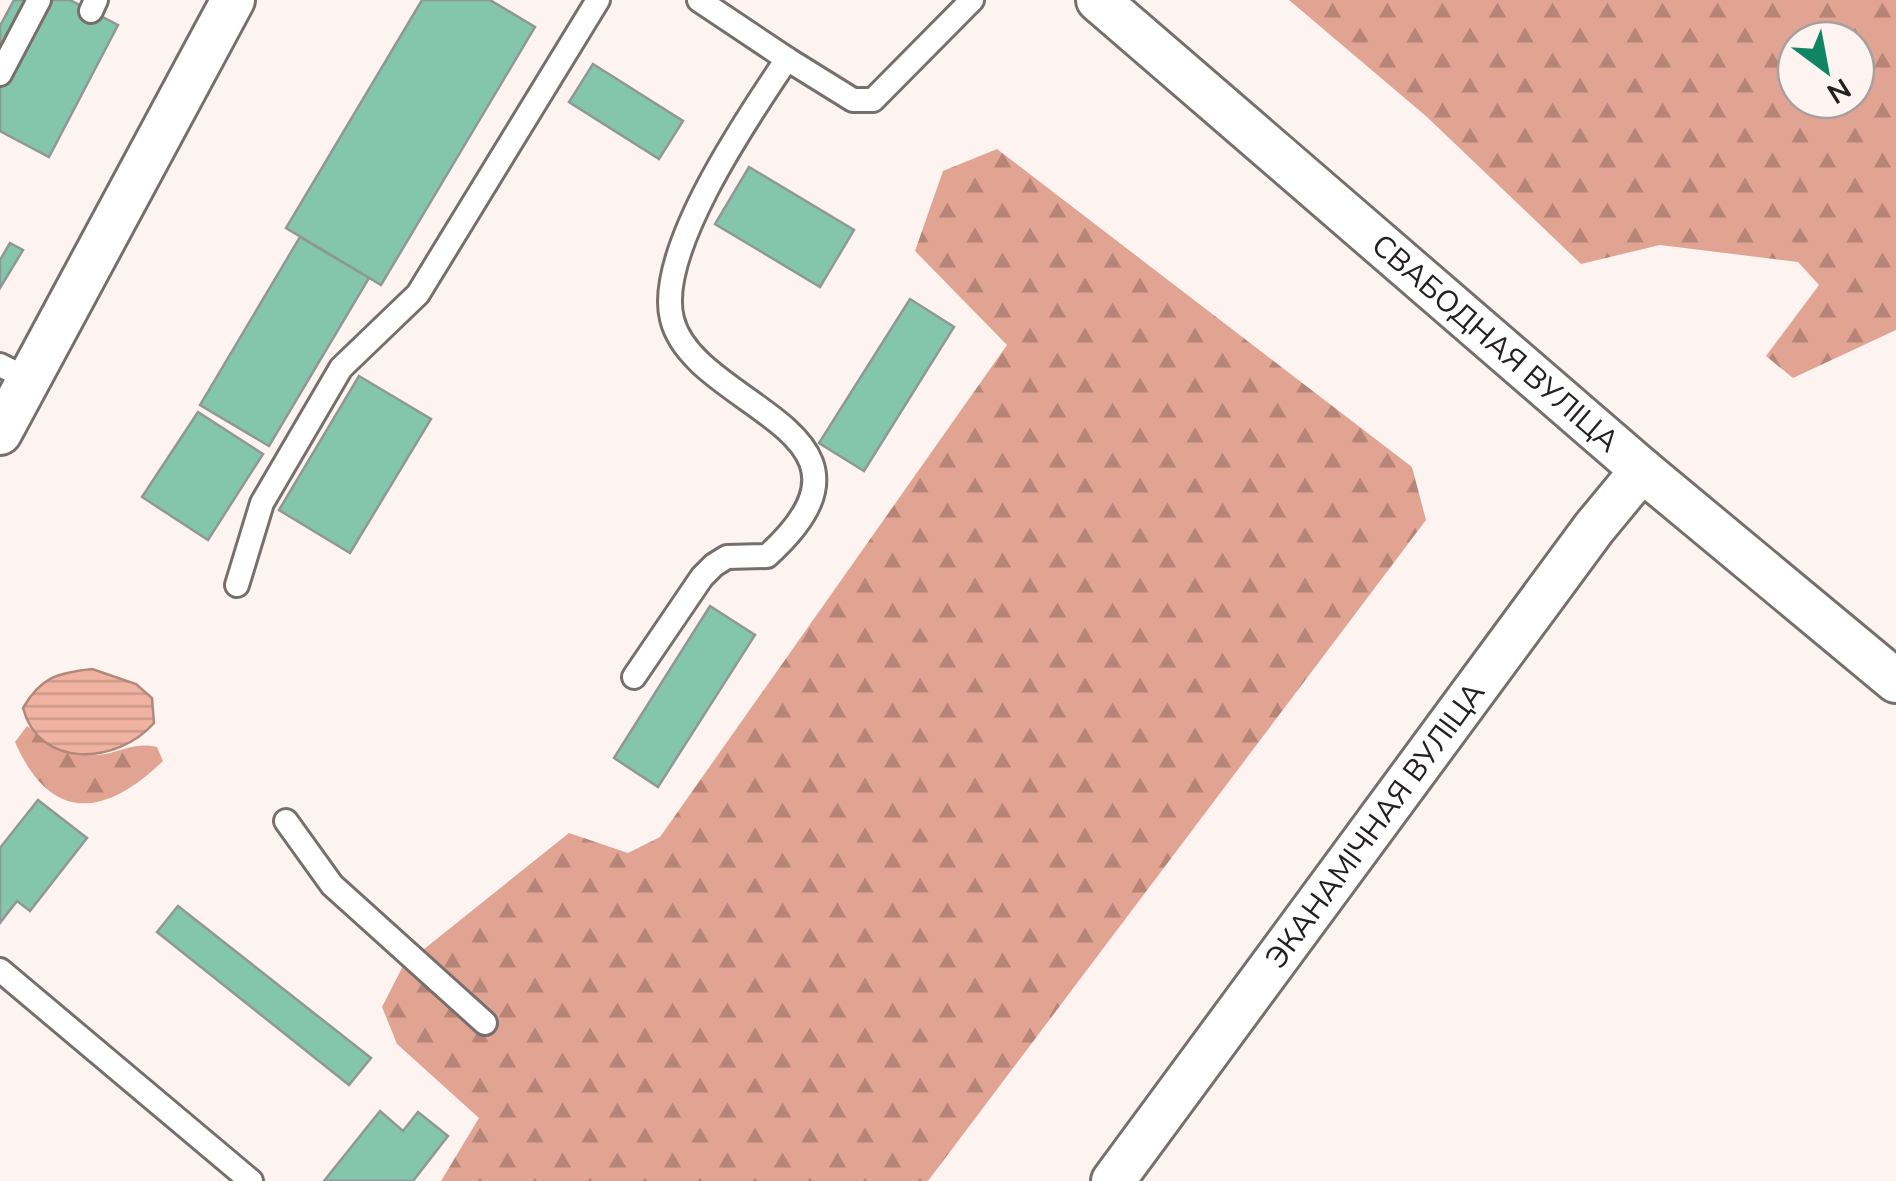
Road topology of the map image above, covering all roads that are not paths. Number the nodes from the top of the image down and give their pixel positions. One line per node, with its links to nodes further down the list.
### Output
1 (39, 0): 8 (lane)
2 (598, 0): 12 (lane)
3 (699, 0): 7 (lane)
4 (972, 0): 7 (lane)
5 (1098, 0): 11 (street, СВАБОДНАЯ ВУЛІЦА)
6 (230, 1): 9 (street)
7 (787, 59): 13 (lane)
8 (0, 74)
9 (14, 372): 10 (street)
10 (0, 433)
11 (1642, 470): 14 (street, СВАБОДНАЯ ВУЛІЦА); 19 (street, ЭКАНАМІЧНАЯ ВУЛІЦА)
12 (237, 585)
13 (634, 677)
14 (1896, 681)
15 (286, 821): 17 (lane)
16 (0, 970): 18 (lane)
17 (485, 1023)
18 (251, 1181)
19 (1113, 1181)

